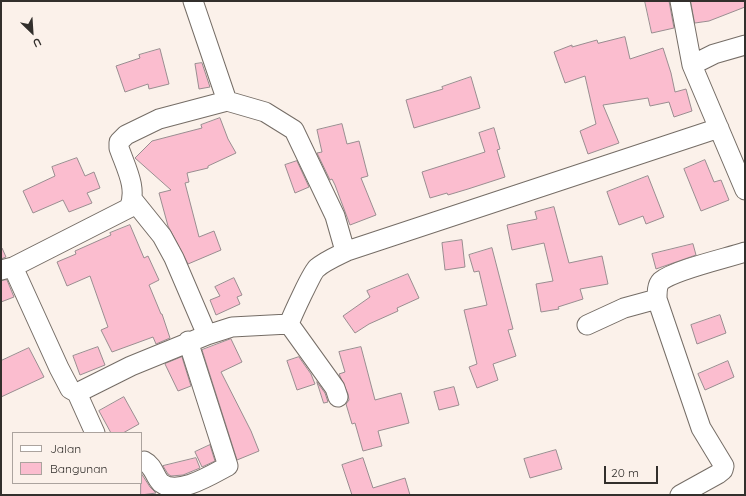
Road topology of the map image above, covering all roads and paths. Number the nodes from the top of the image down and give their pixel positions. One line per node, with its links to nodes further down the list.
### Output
1 (193, 1): 5 (street)
2 (680, 1): 4 (street)
3 (745, 45): 4 (street)
4 (692, 65): 6 (street)
5 (226, 101): 8 (street); 9 (street)
6 (719, 128): 7 (street); 9 (street)
7 (745, 190)
8 (133, 200): 11 (street); 15 (street)
9 (347, 251): 13 (street)
10 (745, 252): 12 (street)
11 (7, 268): 17 (street)
12 (657, 299): 14 (street); 21 (street)
13 (289, 324): 15 (street); 18 (street)
14 (587, 325)
15 (207, 335): 16 (street)
16 (188, 341): 17 (street); 20 (street)
17 (77, 393): 19 (street)
18 (338, 397)
19 (95, 432)
20 (142, 462)
21 (680, 495)

